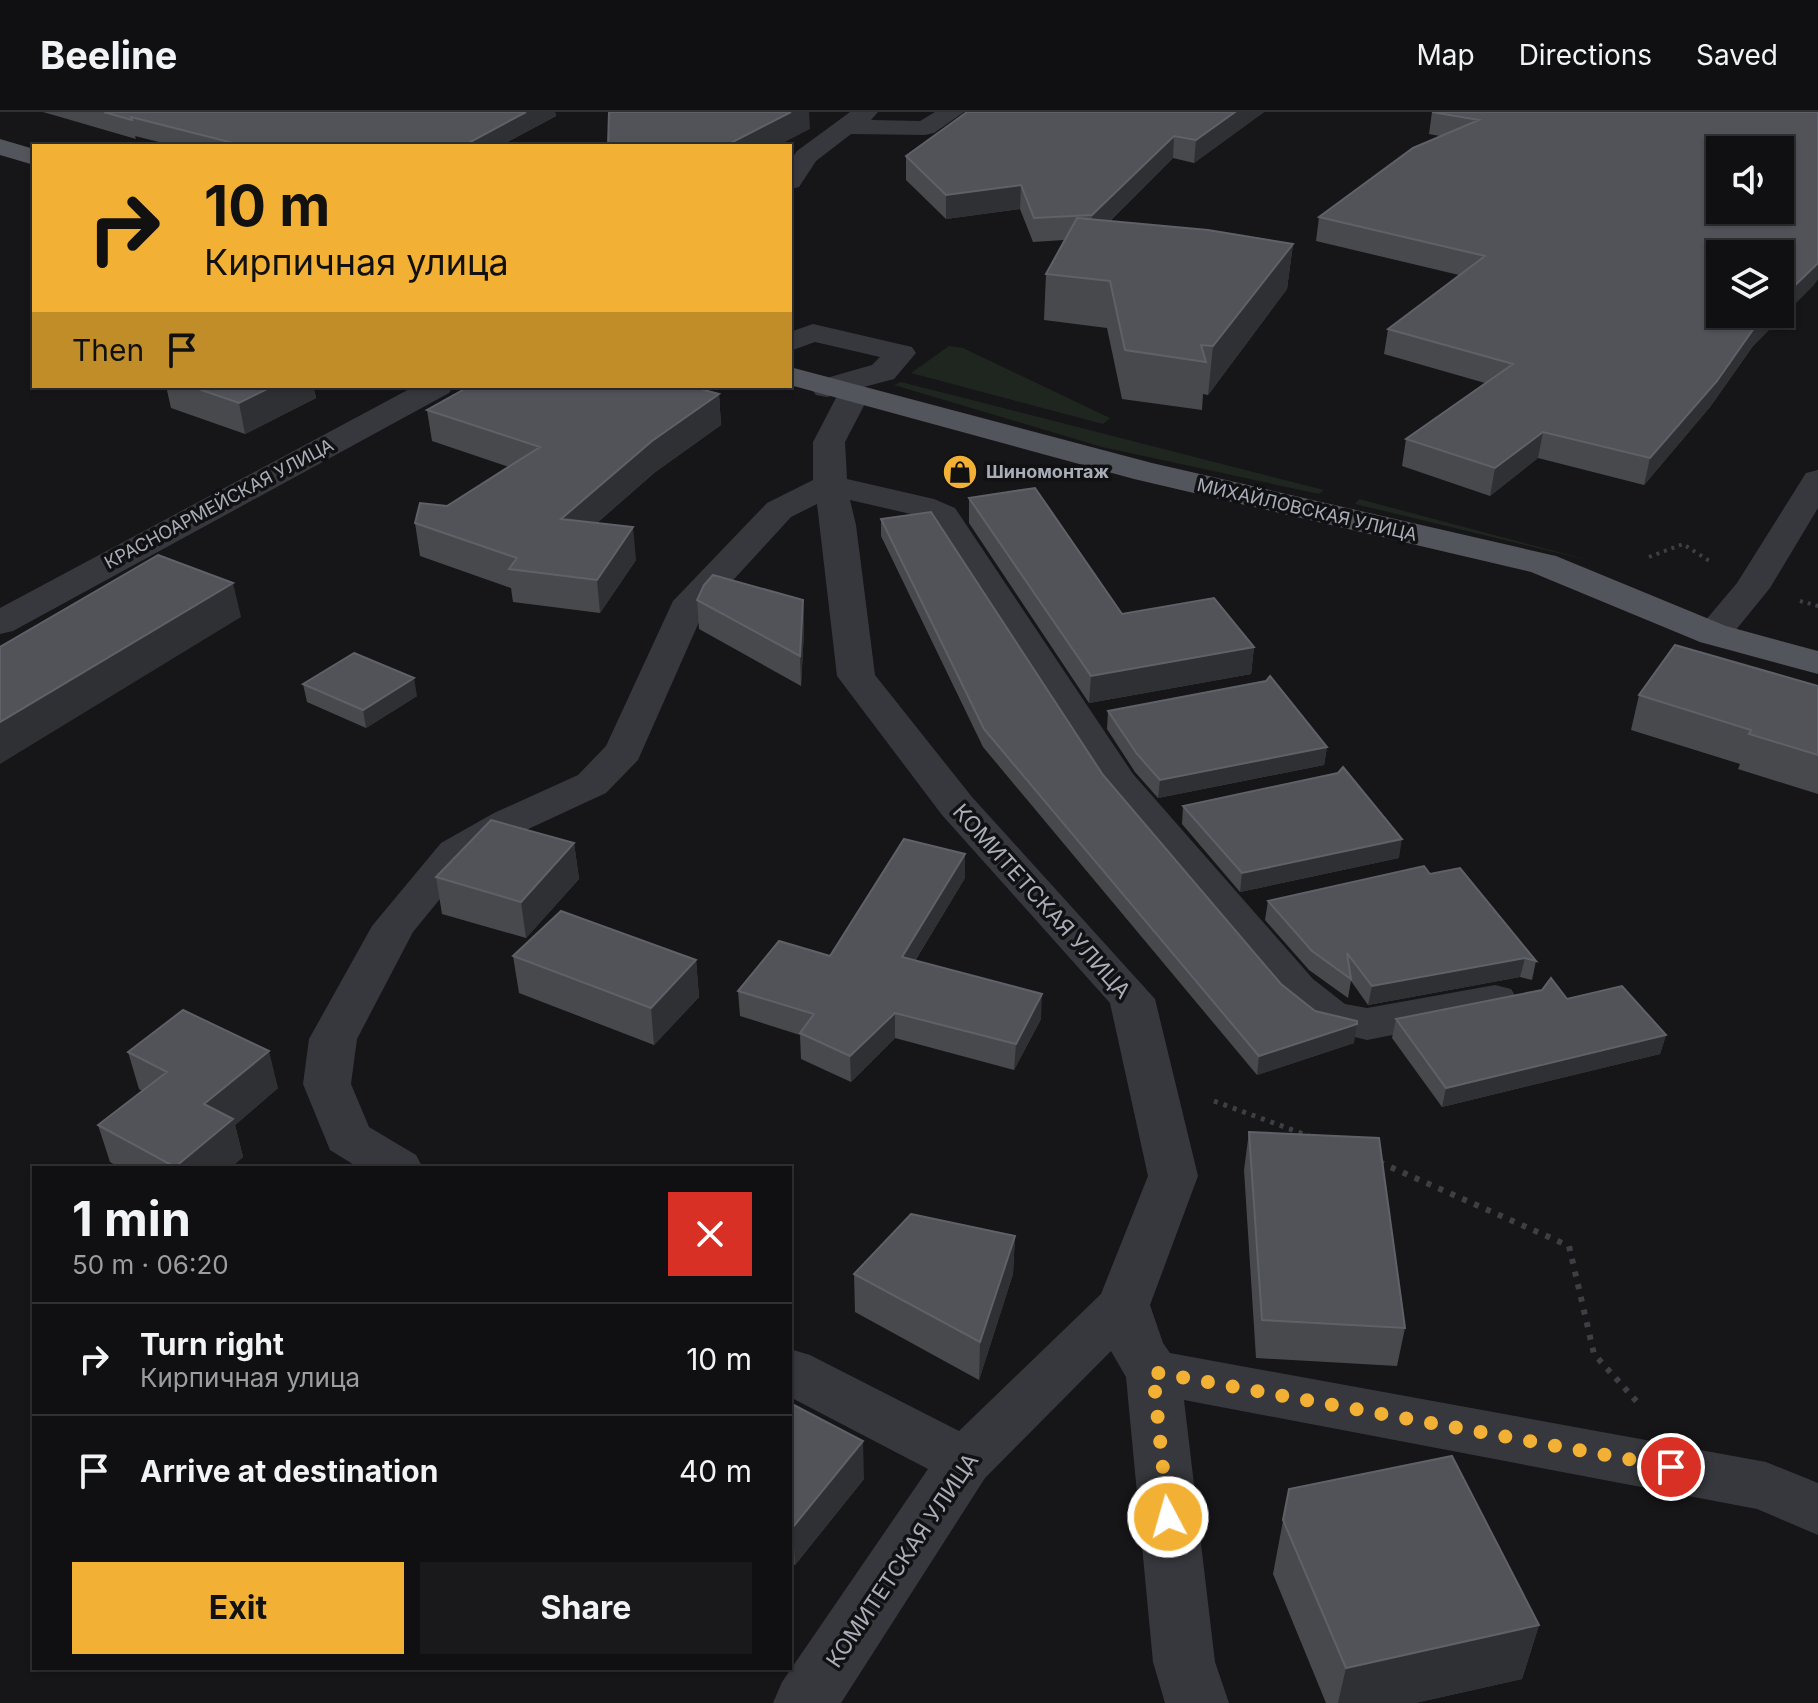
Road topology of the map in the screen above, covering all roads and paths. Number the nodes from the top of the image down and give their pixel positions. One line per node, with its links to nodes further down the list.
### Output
1 (952, 112): 2 (street)
2 (856, 119): 5 (street)
3 (0, 147): 4 (main road)
4 (32, 156)
5 (792, 178)
6 (792, 341): 9 (street)
7 (792, 377): 9 (main road, МИХАЙЛОВСКАЯ УЛИЦА)
8 (434, 388): 12 (street, КРАСНОАРМЕЙСКАЯ УЛИЦА)
9 (840, 392): 11 (street, КОМИТЕТСКАЯ УЛИЦА); 13 (main road, МИХАЙЛОВСКАЯ УЛИЦА)
10 (1818, 480): 13 (street)
11 (830, 485): 16 (street); 23 (street); 24 (street, КОМИТЕТСКАЯ УЛИЦА)
12 (0, 623)
13 (1713, 634): 14 (main road, МИХАЙЛОВСКАЯ УЛИЦА)
14 (1818, 663)
15 (1191, 807): 16 (street)
16 (1147, 816): 18 (street)
17 (1275, 901): 18 (street)
18 (1229, 911): 19 (street)
19 (1521, 995)
20 (1209, 1099): 21 (path)
21 (1311, 1137)
22 (1369, 1158): 28 (path)
23 (395, 1166)
24 (1123, 1305): 26 (street); 27 (street, КОМИТЕТСКАЯ УЛИЦА)
25 (792, 1372): 27 (street)
26 (1153, 1372): 28 (street); 31 (street)
27 (965, 1461): 30 (street, КОМИТЕТСКАЯ УЛИЦА)
28 (1701, 1473): 29 (street)
29 (1818, 1510)
30 (805, 1703)
31 (1197, 1703)

